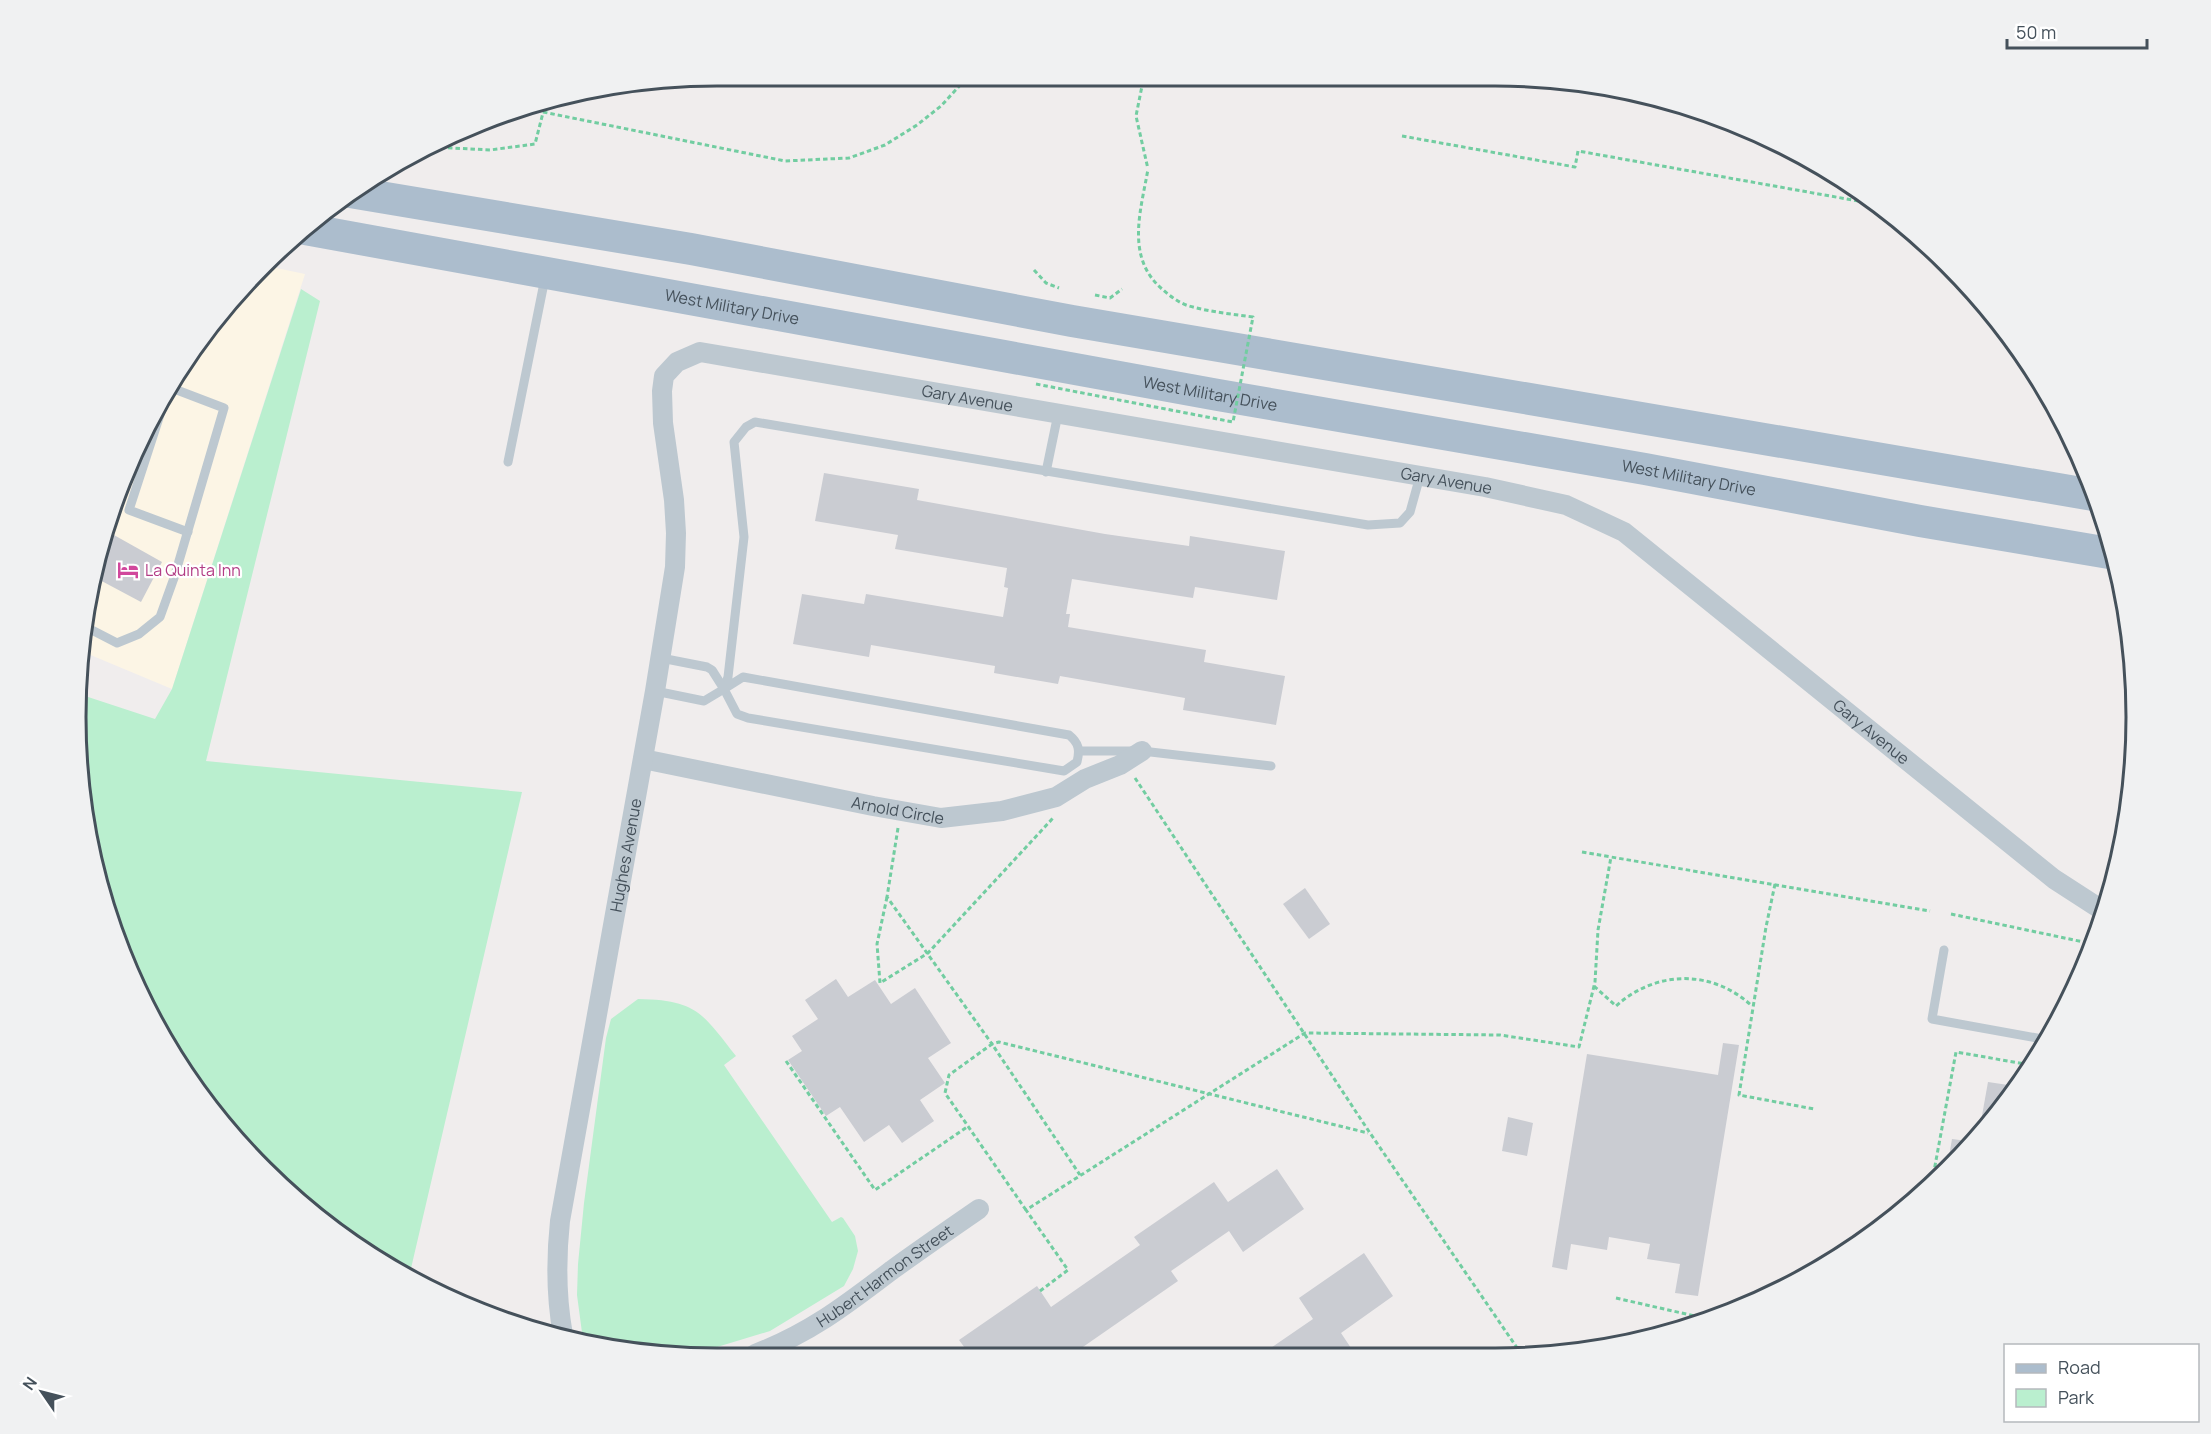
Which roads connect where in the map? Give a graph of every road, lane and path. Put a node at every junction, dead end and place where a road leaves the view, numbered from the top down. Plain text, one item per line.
1 (959, 86) edge
2 (1142, 86) edge
3 (543, 112) joint
4 (1402, 136) dead end
5 (445, 148) edge
6 (363, 194) edge
7 (1857, 201) edge
8 (315, 231) edge
9 (1034, 270) dead end
10 (546, 273) junction
11 (1059, 288) dead end
12 (1122, 289) dead end
13 (1095, 295) dead end
14 (664, 376) joint
15 (1036, 384) dead end
16 (178, 389) edge
17 (1058, 414) junction
18 (154, 433) edge
19 (508, 462) dead end
20 (1046, 472) junction
21 (1420, 476) junction
22 (2084, 493) edge
23 (188, 532) junction
24 (2104, 553) edge
25 (92, 630) edge
26 (661, 658) junction
27 (724, 689) junction
28 (655, 691) junction
29 (1080, 751) junction
30 (1142, 752) junction
31 (643, 759) junction
32 (1271, 766) dead end
33 (1054, 769) junction
34 (1133, 774) dead end
35 (1068, 789) junction
36 (901, 812) junction
37 (1582, 852) dead end
38 (1611, 857) junction
39 (1775, 884) junction
40 (887, 897) junction
41 (2096, 906) edge
42 (1930, 911) dead end
43 (1951, 914) dead end
44 (2084, 942) edge
45 (1944, 950) dead end
46 (928, 953) junction
47 (1594, 986) junction
48 (1753, 1006) junction
49 (1305, 1033) junction
50 (2038, 1038) edge
51 (992, 1044) junction
52 (786, 1061) dead end
53 (2022, 1063) edge
54 (1209, 1094) junction
55 (1814, 1109) dead end
56 (967, 1127) junction
57 (1370, 1133) junction
58 (1934, 1170) edge
59 (1080, 1175) junction
60 (979, 1209) dead end
61 (1026, 1210) junction
62 (1040, 1291) dead end
63 (1616, 1298) dead end
64 (1694, 1316) edge
65 (562, 1329) edge
66 (1517, 1347) edge
67 (768, 1348) edge

1 - 3 path
2 - 15 path, bridge
3 - 5 path
4 - 7 path
6 - 22 main road
8 - 10 main road, West Military Drive
9 - 11 path
10 - 19 lane
10 - 24 main road, West Military Drive
12 - 13 path
14 - 17 street, Gary Avenue
14 - 26 street, Hughes Avenue
16 - 23 lane
17 - 20 lane
17 - 21 street, Gary Avenue
18 - 23 lane
20 - 21 lane
20 - 27 lane
21 - 41 street, Gary Avenue
23 - 25 lane
26 - 27 lane
26 - 28 street, Hughes Avenue
27 - 28 lane
27 - 29 lane
27 - 33 lane
28 - 31 street, Hughes Avenue
29 - 30 lane
29 - 33 lane
30 - 32 lane
30 - 35 street, Arnold Circle
31 - 36 street, Arnold Circle
31 - 65 street, Hughes Avenue
33 - 35 lane
34 - 49 path
35 - 36 street, Arnold Circle
35 - 46 path
36 - 40 path
37 - 38 path
38 - 39 path
38 - 47 path
39 - 42 path
39 - 48 path
40 - 46 path
40 - 46 path
43 - 44 path
45 - 50 lane
46 - 51 path
47 - 48 path
47 - 49 path
48 - 55 path
49 - 54 path
49 - 57 path
51 - 54 path
51 - 56 path
51 - 59 path
52 - 56 path
53 - 58 path
54 - 57 path
54 - 59 path
56 - 61 path
57 - 66 path
59 - 61 path
60 - 67 street, Hubert Harmon Street
61 - 62 path
63 - 64 path

